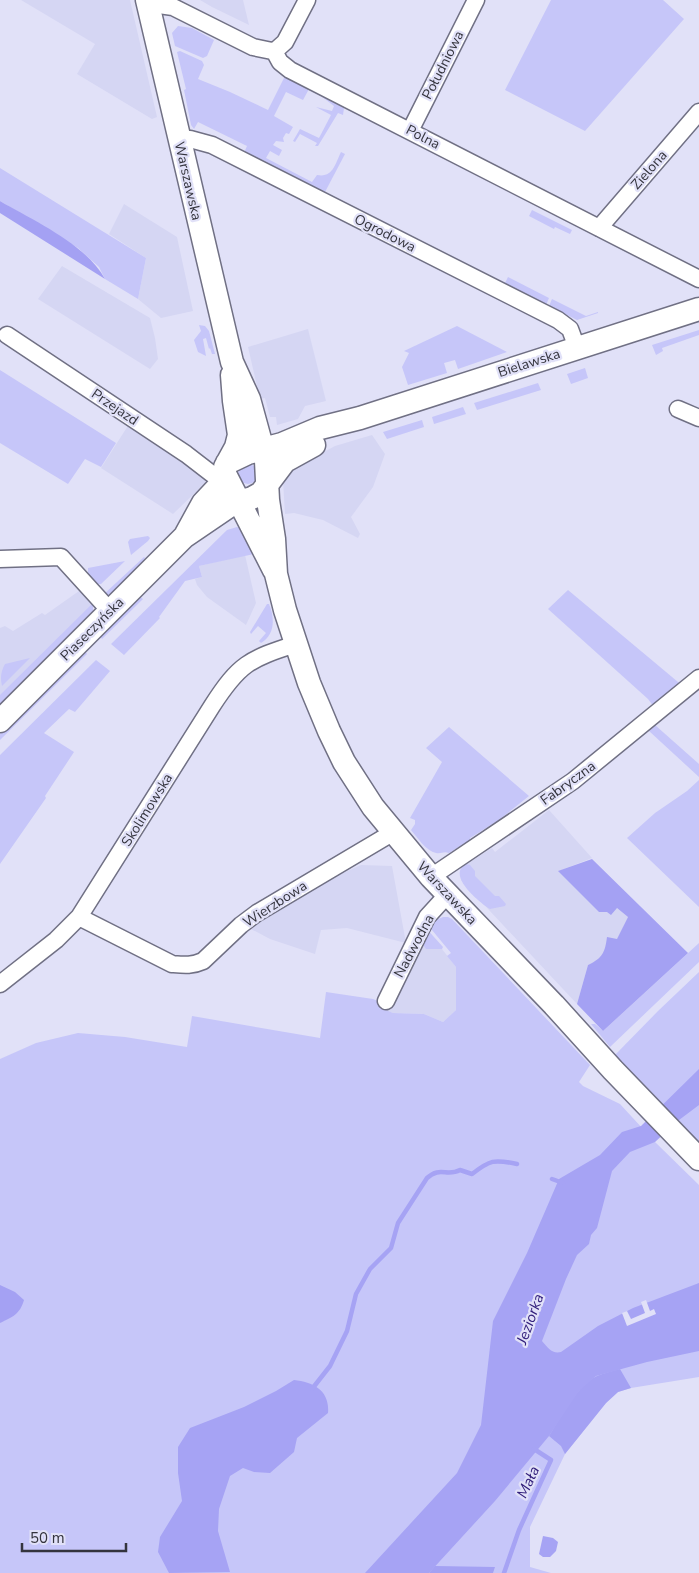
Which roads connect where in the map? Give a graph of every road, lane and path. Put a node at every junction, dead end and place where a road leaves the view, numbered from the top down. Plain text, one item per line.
1 (307, 0) edge
2 (476, 0) edge
3 (147, 3) edge
4 (274, 51) junction
5 (699, 112) edge
6 (410, 131) junction
7 (178, 140) junction
8 (599, 228) junction
9 (699, 279) edge
10 (699, 308) edge
11 (7, 335) dead end
12 (577, 348) junction
13 (232, 362) junction
14 (678, 409) dead end
15 (360, 418) junction
16 (699, 418) edge
17 (262, 450) junction
18 (224, 473) junction
19 (268, 485) junction
20 (239, 500) junction
21 (184, 537) junction
22 (0, 559) edge
23 (276, 574) junction
24 (111, 612) junction
25 (296, 644) junction
26 (699, 678) edge
27 (0, 722) edge
28 (392, 833) junction
29 (431, 877) junction
30 (448, 894) junction
31 (79, 918) junction
32 (0, 984) edge
33 (386, 1001) dead end
34 (699, 1159) edge

1 - 4 street
2 - 6 street, Południowa
3 - 4 street
3 - 7 main road, Warszawska
4 - 6 street, Polna
5 - 8 street, Zielona
6 - 8 street, Polna
7 - 12 street, Ogrodowa
7 - 13 main road, Warszawska
8 - 9 street, Polna
10 - 12 main road, Bielawska
11 - 18 street, Przejazd
12 - 15 main road, Bielawska
13 - 17 main road, Warszawska
13 - 18 main road, Warszawska
14 - 16 street
15 - 17 main road, Bielawska
15 - 19 main road, Bielawska
17 - 18 main road, Bielawska
17 - 19 main road, Warszawska
18 - 20 main road, Warszawska
18 - 21 main road, Piaseczyńska
19 - 20 main road, Piaseczyńska
19 - 23 main road, Warszawska
20 - 21 main road, Piaseczyńska
20 - 23 main road, Warszawska
21 - 24 main road, Piaseczyńska
22 - 24 street
23 - 25 main road, Warszawska
24 - 27 main road, Piaseczyńska
25 - 28 main road, Warszawska
25 - 31 street, Skolimowska
26 - 29 street, Fabryczna
28 - 29 main road, Warszawska
28 - 31 street, Wierzbowa
29 - 30 main road, Warszawska
30 - 33 street, Nadwodna
30 - 34 main road, Warszawska
31 - 32 street, Skolimowska

